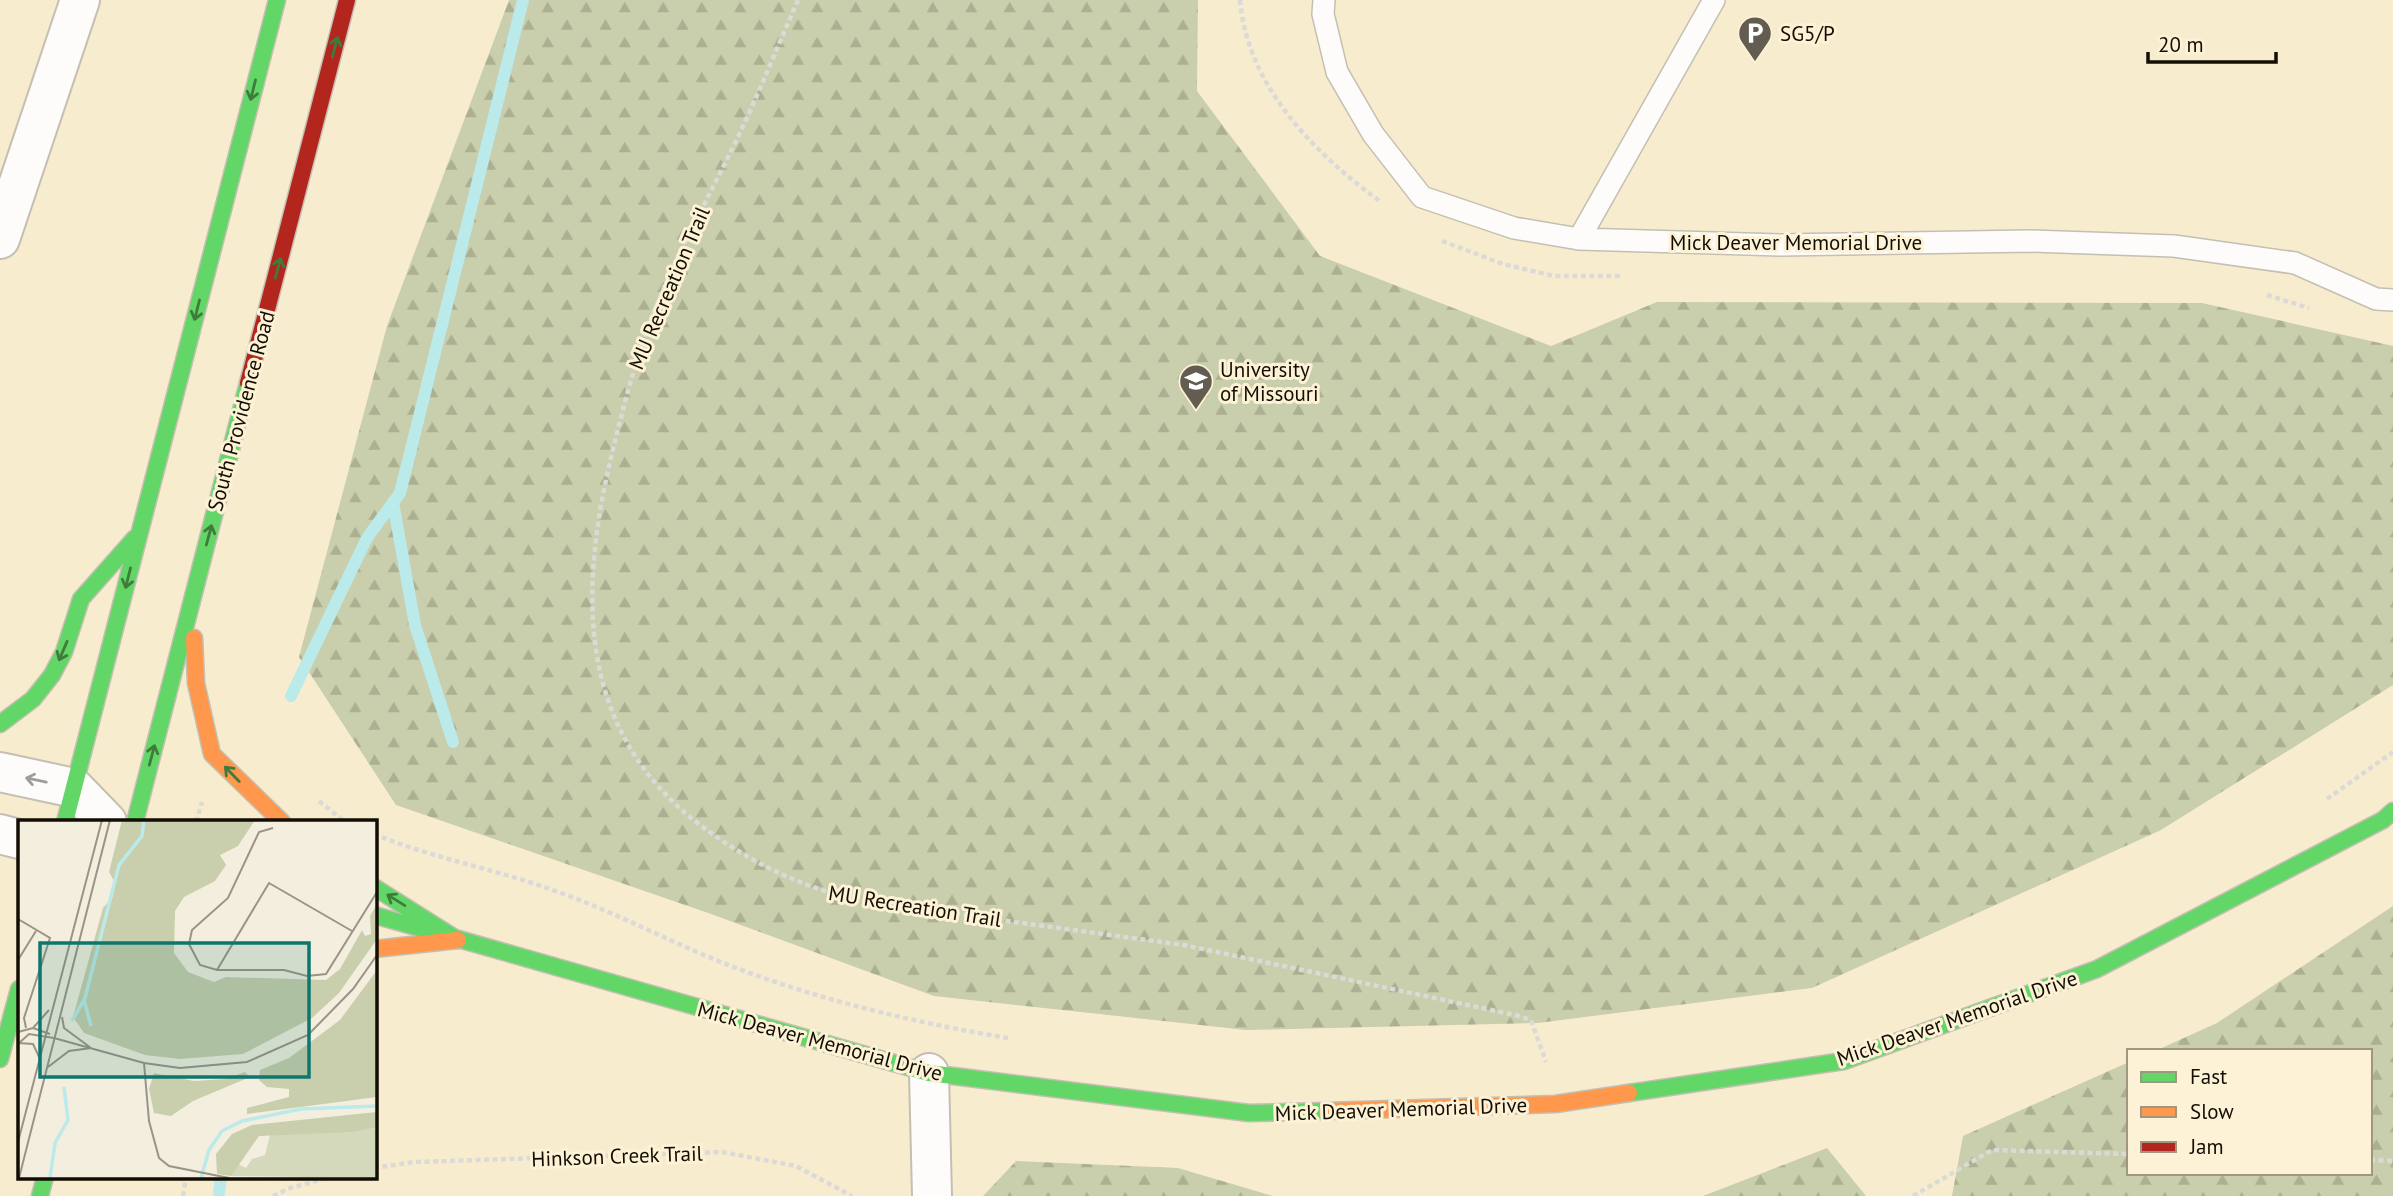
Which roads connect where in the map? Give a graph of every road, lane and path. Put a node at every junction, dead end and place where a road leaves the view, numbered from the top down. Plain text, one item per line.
1 (80, 0) edge
2 (276, 0) edge
3 (347, 0) edge
4 (798, 0) edge
5 (1324, 0) edge
6 (1714, 0) edge
7 (0, 239) edge
8 (1579, 239) junction
9 (2393, 300) edge
10 (139, 534) junction
11 (192, 600) junction
12 (0, 724) edge
13 (2393, 752) edge
14 (0, 772) edge
15 (69, 805) edge
16 (2319, 805) dead end
17 (2393, 811) edge
18 (105, 820) edge
19 (135, 820) edge
20 (281, 820) edge
21 (0, 834) edge
22 (376, 835) edge
23 (18, 839) edge
24 (376, 888) edge
25 (376, 916) edge
26 (458, 940) junction
27 (376, 949) edge
28 (18, 993) edge
29 (0, 1012) edge
30 (6, 1035) junction
31 (1013, 1039) dead end
32 (0, 1059) edge
33 (929, 1073) junction
34 (1555, 1104) junction
35 (2127, 1154) edge
36 (2372, 1160) edge
37 (2393, 1161) edge
38 (376, 1168) edge
39 (45, 1178) edge
40 (186, 1178) edge
41 (327, 1178) edge
42 (40, 1196) edge
43 (183, 1196) edge
44 (273, 1196) edge
45 (852, 1196) edge
46 (932, 1196) edge
47 (1913, 1196) edge

1 - 7 street
2 -> 10 main road
11 -> 3 main road, South Providence Road
4 - 34 path, MU Recreation Trail
5 - 8 lane, Mick Deaver Memorial Drive
6 - 8 lane
8 - 9 lane, Mick Deaver Memorial Drive
10 -> 12 main road
10 -> 15 main road
19 -> 11 main road, South Providence Road
20 -> 11 main road
13 - 16 path
15 -> 14 street
15 - 18 street
17 - 34 main road, Mick Deaver Memorial Drive
21 - 23 street
22 - 31 path
26 -> 24 main road
25 - 26 main road, Mick Deaver Memorial Drive
26 - 27 main road
26 - 33 main road, Mick Deaver Memorial Drive
28 - 30 main road
29 - 30 main road
30 - 32 main road
33 - 34 main road, Mick Deaver Memorial Drive
33 - 46 street
35 - 47 path
36 - 37 path
38 - 45 path, Hinkson Creek Trail
39 - 42 main road
40 - 43 path
41 - 44 path

